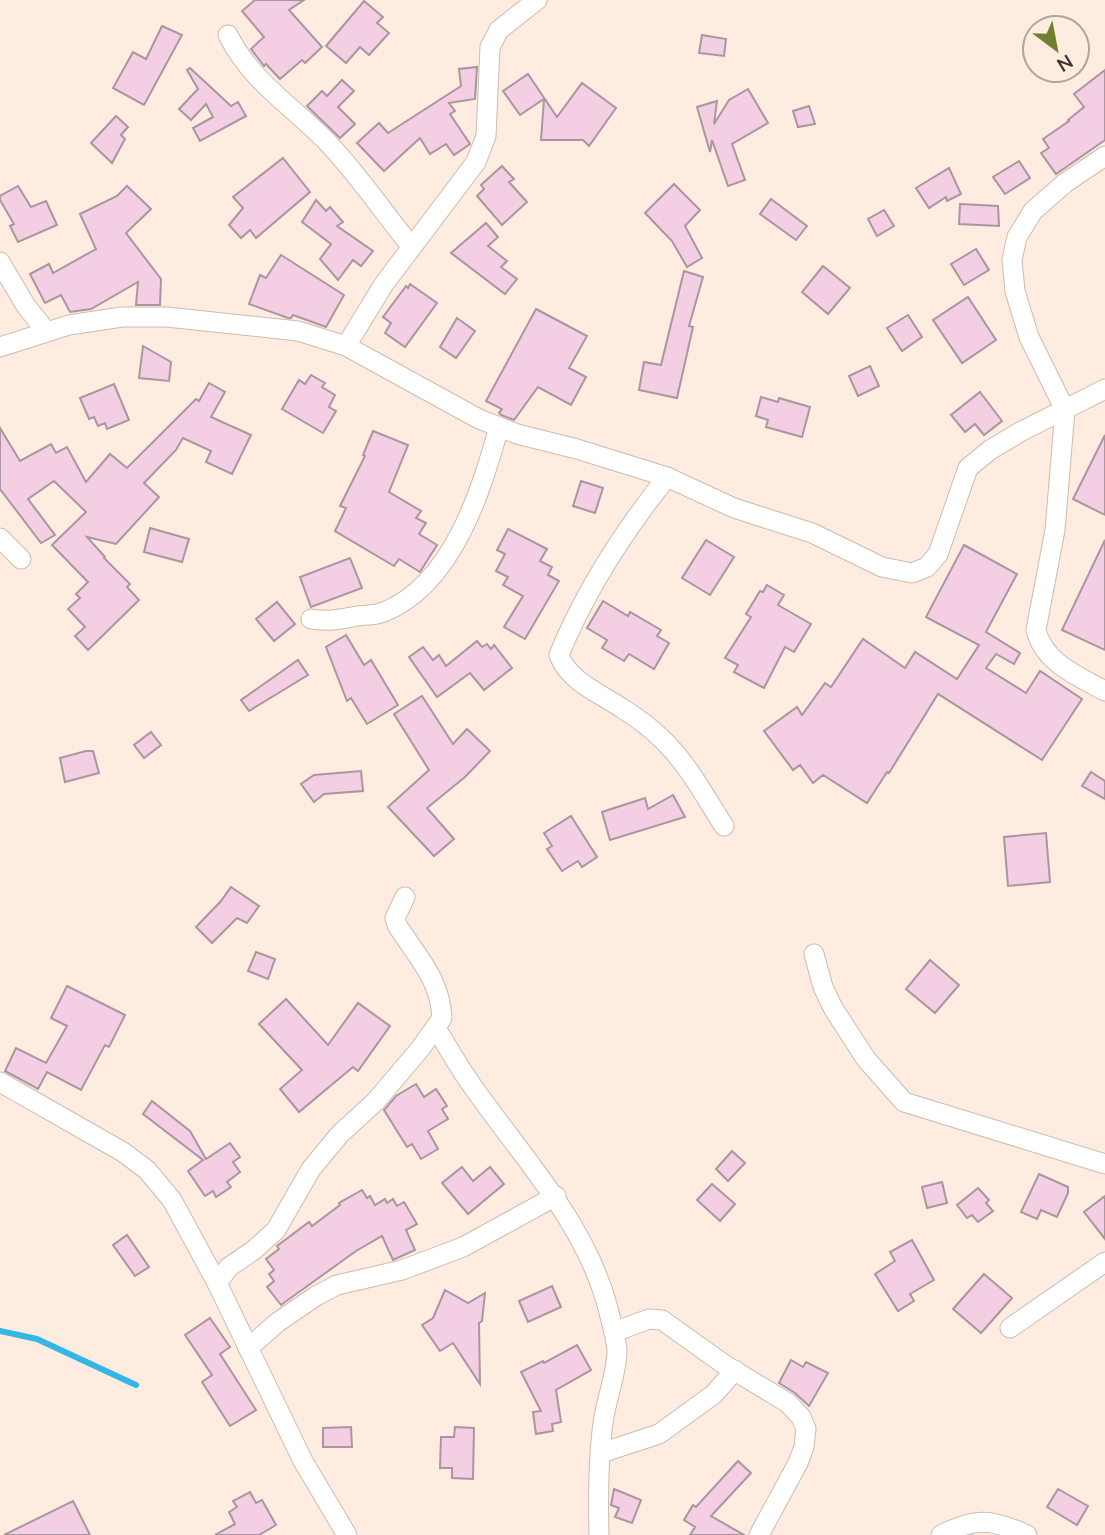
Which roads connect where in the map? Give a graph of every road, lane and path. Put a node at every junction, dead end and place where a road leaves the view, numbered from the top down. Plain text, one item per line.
1 (537, 0) edge
2 (228, 35) dead end
3 (1105, 156) edge
4 (411, 246) junction
5 (0, 262) edge
6 (46, 331) junction
7 (346, 346) junction
8 (0, 347) edge
9 (1105, 389) edge
10 (1065, 410) junction
11 (499, 427) junction
12 (667, 477) junction
13 (0, 538) edge
14 (21, 559) dead end
15 (311, 619) dead end
16 (1105, 691) edge
17 (724, 826) dead end
18 (405, 897) dead end
19 (814, 954) dead end
20 (436, 1028) junction
21 (0, 1082) edge
22 (1105, 1164) edge
23 (556, 1196) junction
24 (1105, 1262) edge
25 (218, 1283) junction
26 (1010, 1328) dead end
27 (614, 1332) junction
28 (248, 1348) junction
29 (735, 1370) junction
30 (601, 1453) junction
31 (347, 1535) edge
32 (599, 1535) edge
33 (759, 1535) edge
34 (941, 1535) edge
35 (1027, 1535) edge

1 - 4 street
2 - 4 street
3 - 10 street
4 - 7 street
5 - 6 street
6 - 7 street
6 - 8 street
7 - 11 street
9 - 10 street
10 - 12 street
10 - 16 street
11 - 12 street
11 - 15 street
12 - 17 street
13 - 14 street
18 - 20 street
19 - 22 street
20 - 23 street
20 - 25 street
21 - 25 street
23 - 27 street
23 - 28 street
24 - 26 street
25 - 28 street
27 - 29 street
27 - 30 street
28 - 31 street
29 - 30 street
29 - 33 street
30 - 32 street
34 - 35 street

